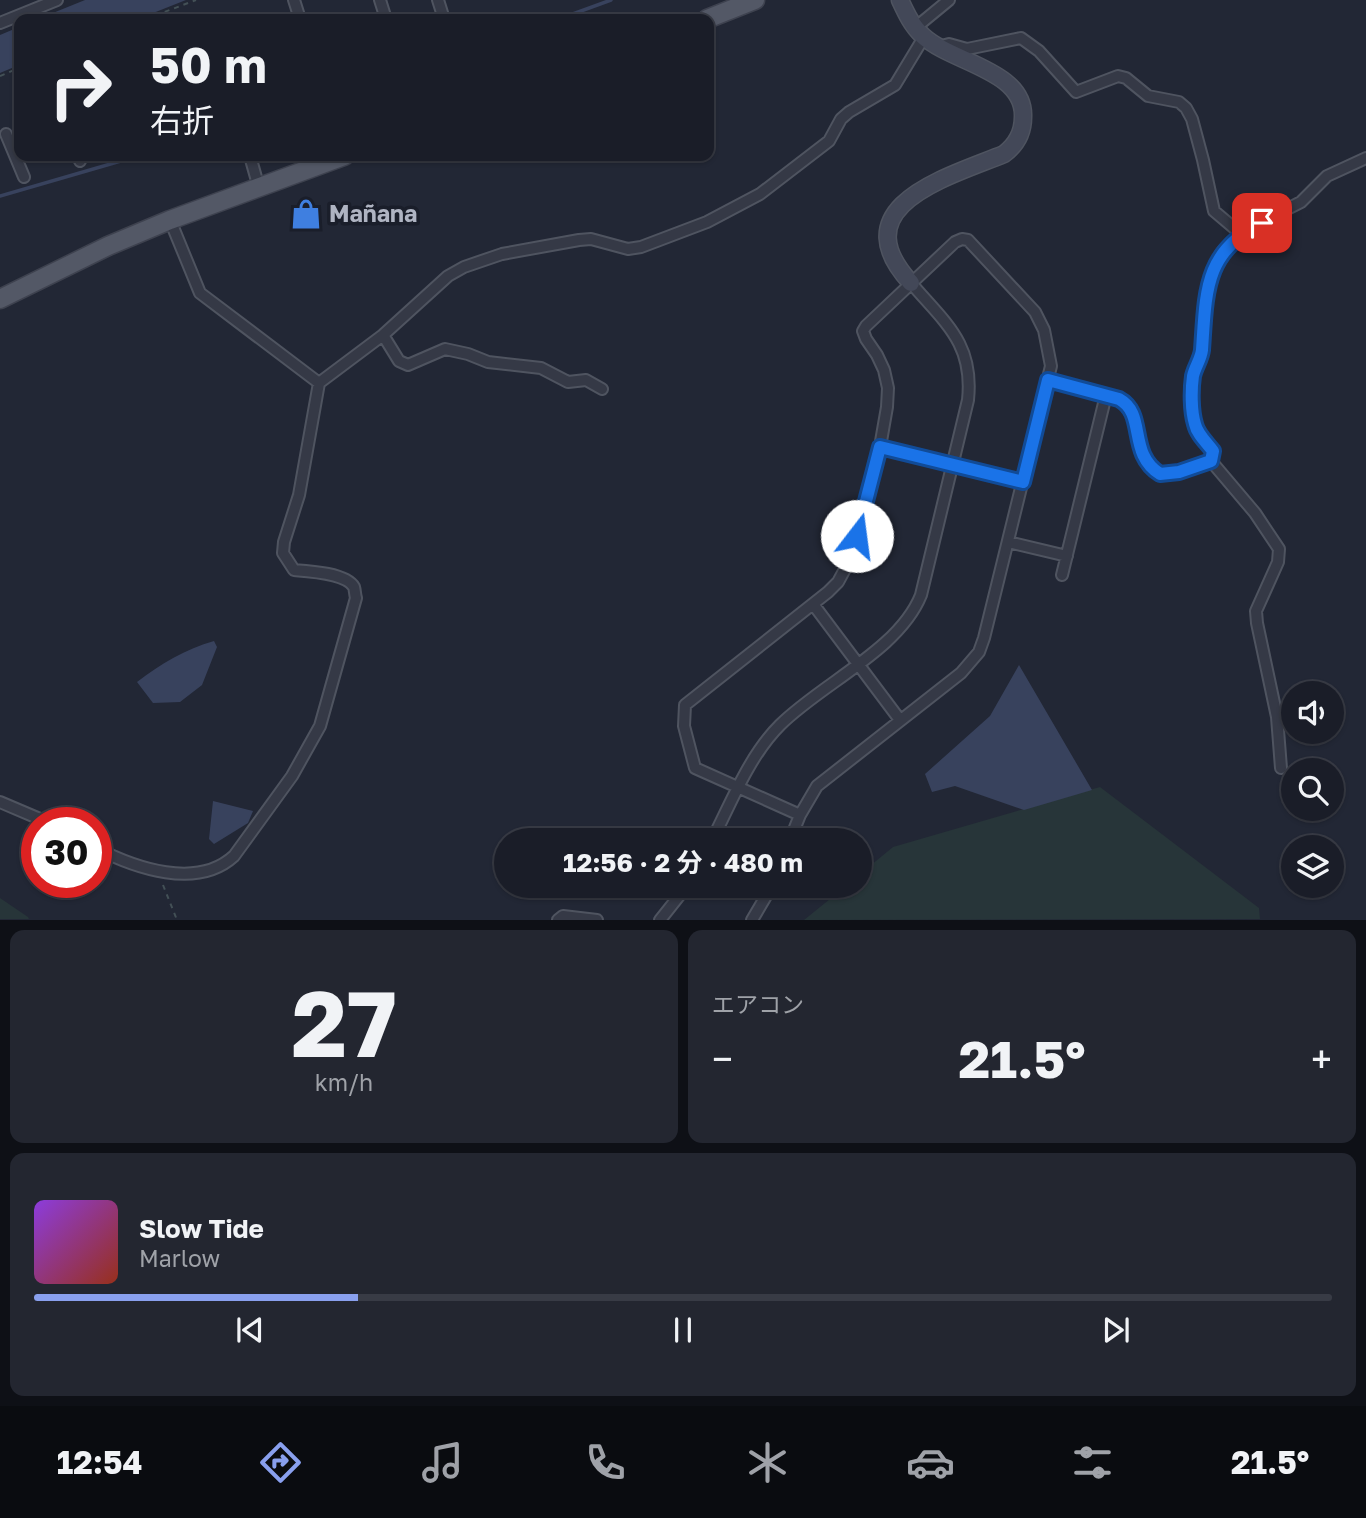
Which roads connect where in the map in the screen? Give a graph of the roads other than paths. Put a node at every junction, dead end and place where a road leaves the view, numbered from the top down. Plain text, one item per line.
1 (57, 0) edge
2 (755, 0) edge
3 (900, 0) edge
4 (949, 0) edge
5 (22, 14) edge
6 (714, 16) edge
7 (920, 32) junction
8 (938, 47) junction
9 (3, 135) edge
10 (14, 157) edge
11 (1366, 158) edge
12 (16, 161) edge
13 (251, 161) edge
14 (331, 161) edge
15 (24, 177) dead end
16 (259, 188) junction
17 (170, 220) junction
18 (1240, 233) junction
19 (911, 283) junction
20 (0, 299) edge
21 (383, 335) junction
22 (1048, 380) junction
23 (319, 383) junction
24 (602, 389) dead end
25 (1106, 395) junction
26 (880, 447) junction
27 (1211, 461) junction
28 (953, 465) junction
29 (1023, 482) junction
30 (1009, 542) junction
31 (1067, 556) junction
32 (1062, 575) dead end
33 (813, 604) junction
34 (857, 663) junction
35 (900, 720) junction
36 (1281, 768) dead end
37 (739, 787) junction
38 (0, 802) edge
39 (21, 811) edge
40 (800, 815) junction
41 (718, 828) edge
42 (795, 828) edge
43 (112, 856) edge
44 (677, 898) edge
45 (765, 898) edge
46 (558, 919) edge
47 (597, 919) edge
48 (660, 919) edge
49 (752, 919) edge

1 - 5 street
2 - 6 main road
3 - 7 street
4 - 7 street
7 - 8 street
7 - 21 street
8 - 18 street
8 - 19 street
9 - 10 street
11 - 18 street
12 - 15 street
13 - 16 street
14 - 16 main road
16 - 17 main road
17 - 20 main road
17 - 23 street
18 - 27 street
19 - 22 street
19 - 26 street
19 - 28 street
21 - 23 street
21 - 24 street
22 - 25 street
22 - 29 street
23 - 43 street
25 - 27 street
25 - 31 street
26 - 28 street
26 - 33 street
27 - 36 street
28 - 29 street
28 - 34 street
29 - 30 street
30 - 31 street
30 - 35 street
31 - 32 street
33 - 34 street
33 - 37 street
34 - 35 street
34 - 37 street
35 - 40 street
37 - 40 street
37 - 41 street
38 - 39 street
40 - 42 street
44 - 48 street
45 - 49 street
46 - 47 street

